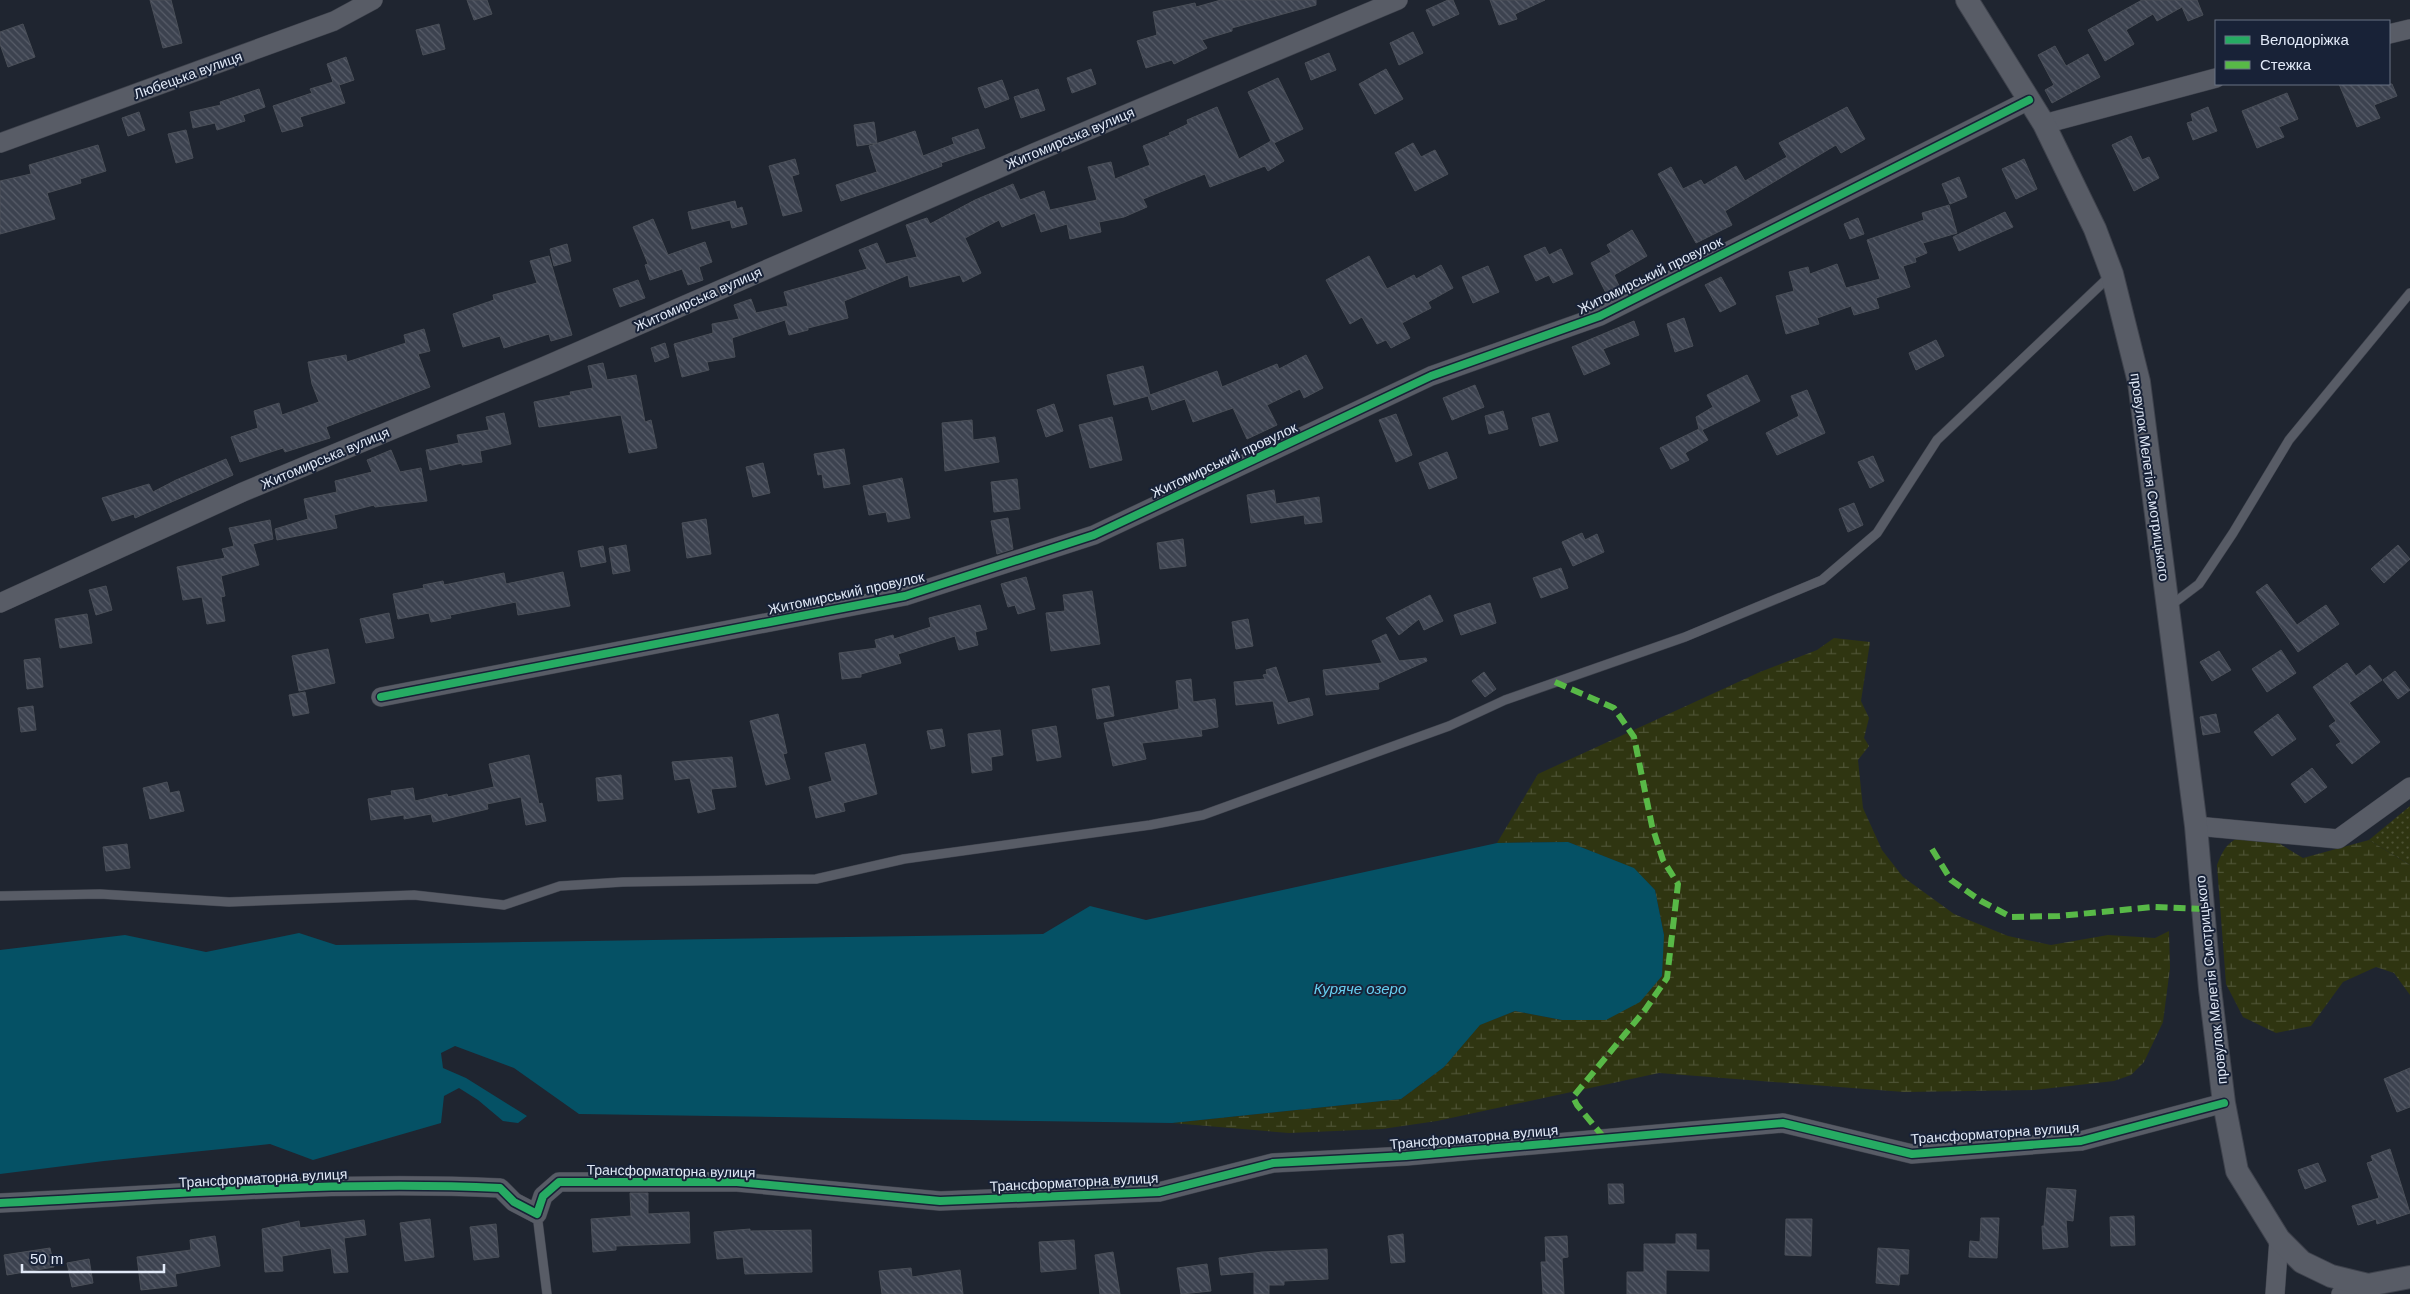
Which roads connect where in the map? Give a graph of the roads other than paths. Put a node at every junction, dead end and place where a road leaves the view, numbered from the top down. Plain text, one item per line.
1 (373, 0) edge
2 (1398, 0) edge
3 (1966, 0) edge
4 (2410, 29) edge
5 (2390, 34) edge
6 (2215, 78) edge
7 (2029, 100) junction
8 (2044, 124) junction
9 (0, 143) edge
10 (2112, 274) junction
11 (2410, 293) edge
12 (0, 603) edge
13 (2168, 608) junction
14 (381, 698) dead end
15 (2410, 787) edge
16 (2196, 826) junction
17 (0, 896) edge
18 (2224, 1103) junction
19 (0, 1203) edge
20 (537, 1214) junction
21 (2279, 1239) junction
22 (2410, 1277) edge
23 (2368, 1285) junction
24 (547, 1294) edge
25 (2275, 1294) edge
26 (2341, 1294) edge

1 - 9 street, Любецька вулиця
2 - 12 street, Житомирська вулиця
3 - 7 street, провулок Мелетія Смотрицького
4 - 5 street
6 - 8 street
7 - 8 street, провулок Мелетія Смотрицького
7 - 14 street, Житомирський провулок
8 - 10 street, провулок Мелетія Смотрицького
10 - 13 street, провулок Мелетія Смотрицького
10 - 17 lane
11 - 13 lane, провулок Мелетія Смотрицького
13 - 16 street, провулок Мелетія Смотрицького
15 - 16 street
16 - 18 street, провулок Мелетія Смотрицького
18 - 20 street, Трансформаторна вулиця
18 - 21 street, провулок Мелетія Смотрицького
19 - 20 street, Трансформаторна вулиця
20 - 24 lane
21 - 23 street, провулок Мелетія Смотрицького
21 - 25 street
22 - 23 street
23 - 26 street

